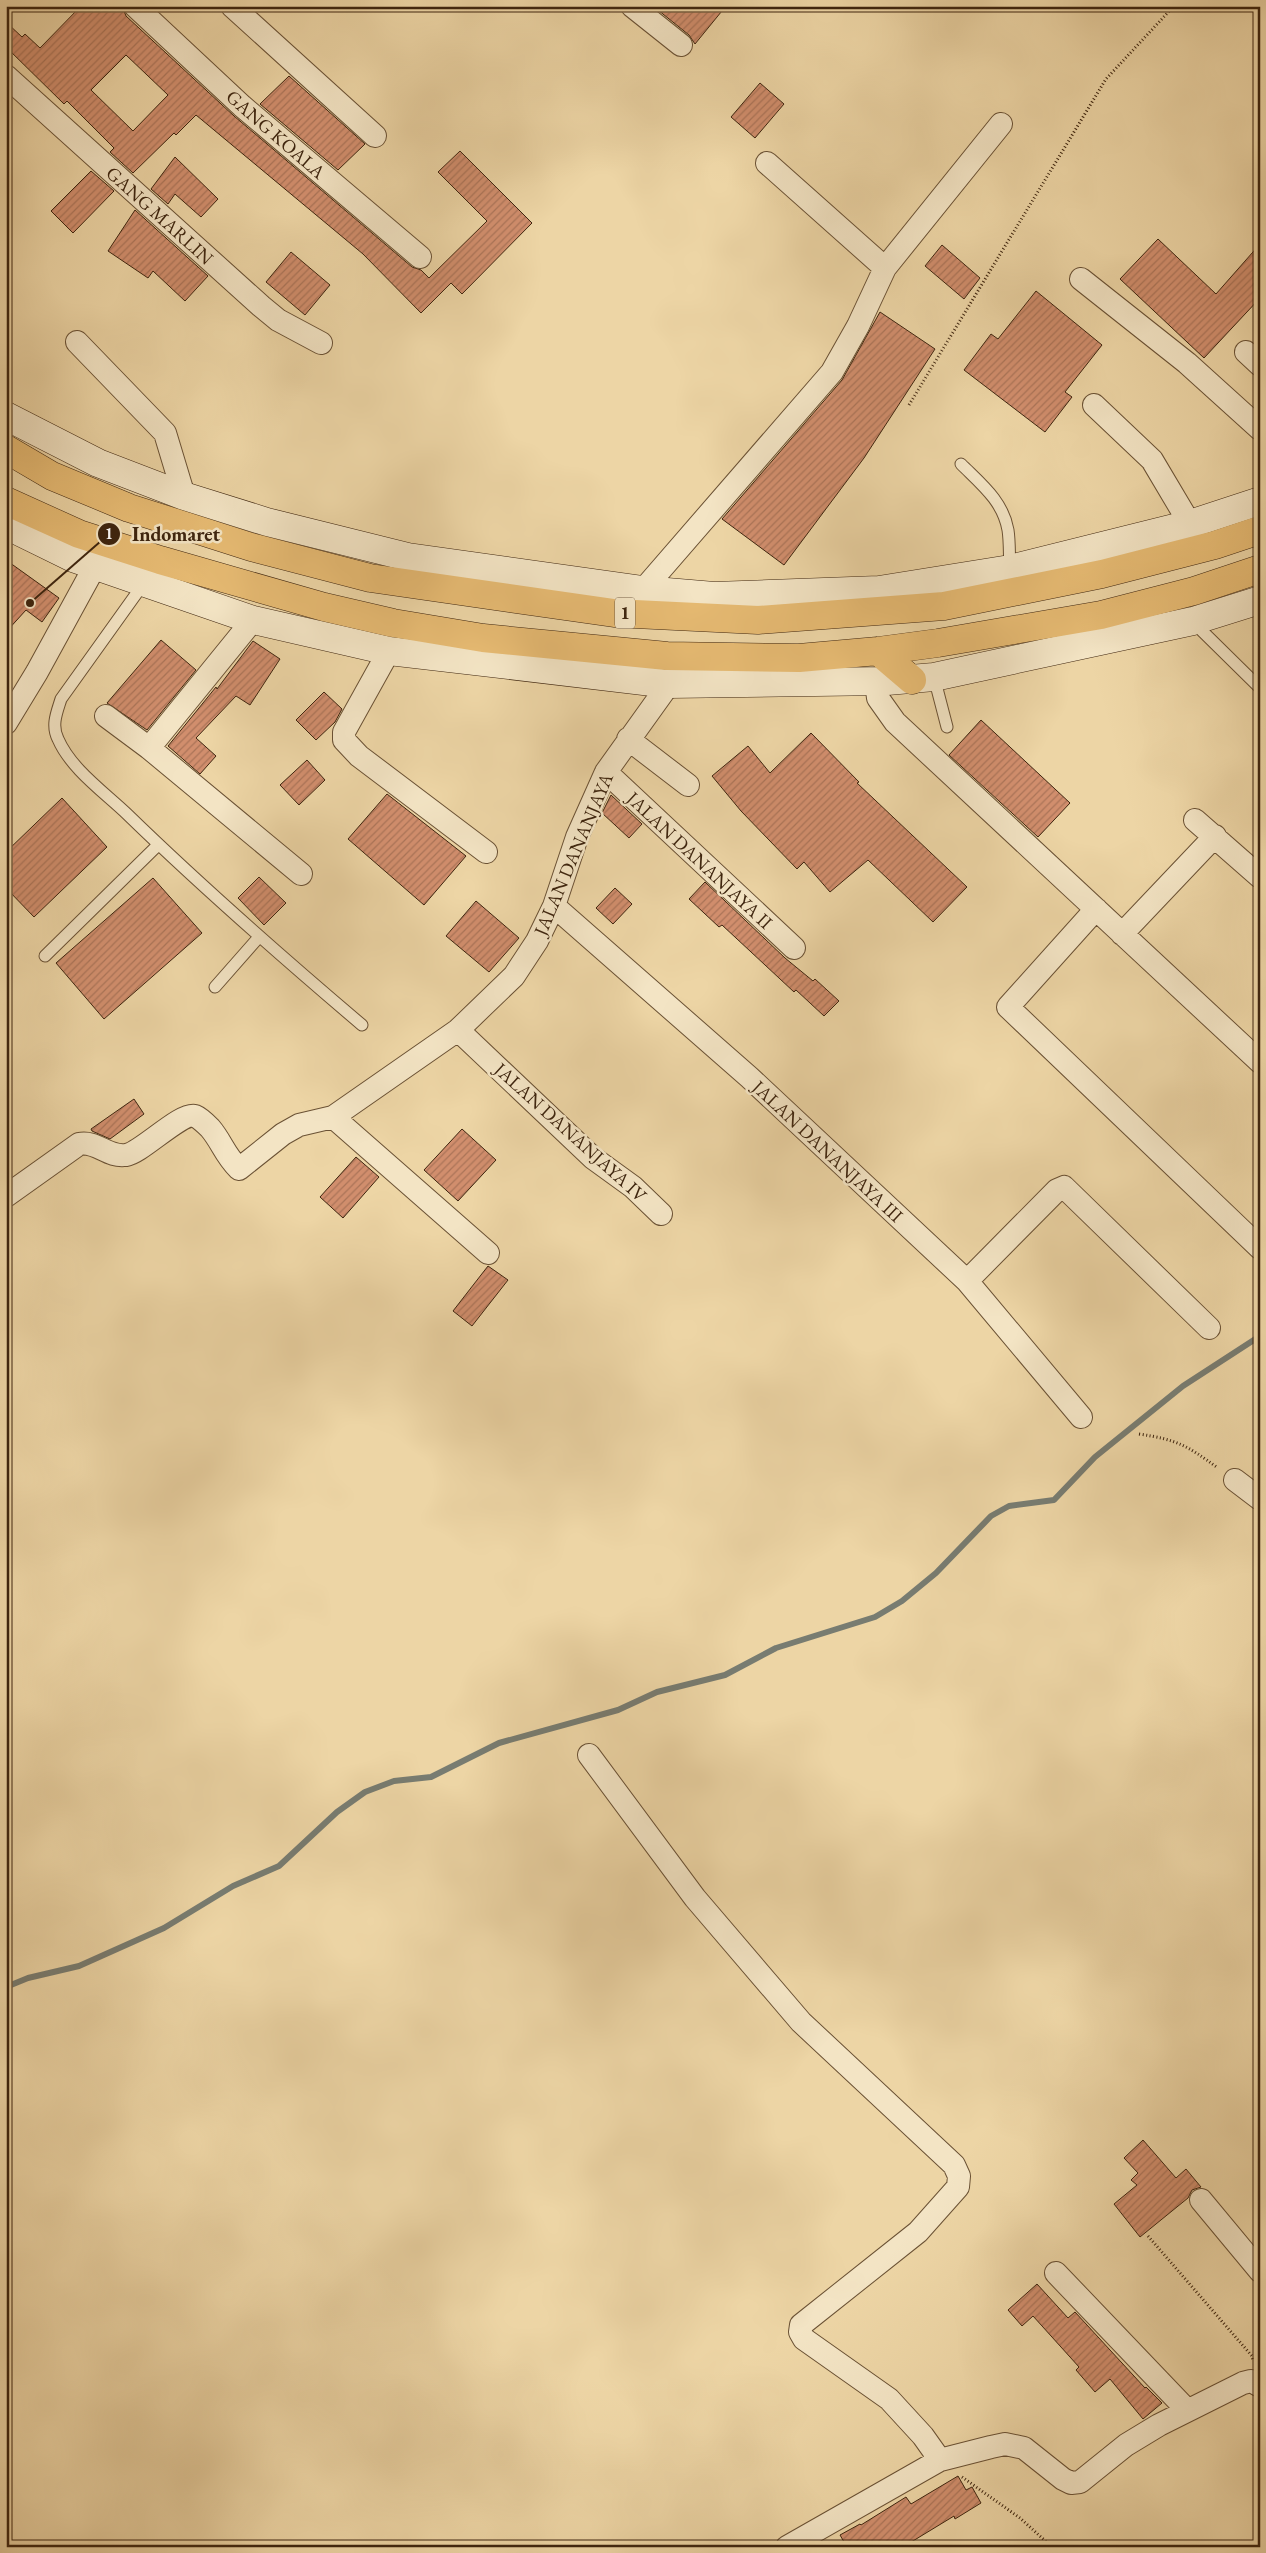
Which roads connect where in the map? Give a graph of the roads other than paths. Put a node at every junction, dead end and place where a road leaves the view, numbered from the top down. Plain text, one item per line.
1 (135, 6) edge
2 (232, 6) edge
3 (632, 6) edge
4 (682, 45) dead end
5 (6, 76) edge
6 (1001, 124) dead end
7 (375, 136) dead end
8 (767, 163) dead end
9 (420, 257) dead end
10 (886, 268) junction
11 (1081, 279) dead end
12 (77, 342) dead end
13 (321, 343) dead end
14 (1094, 405) dead end
15 (6, 416) edge
16 (1260, 428) edge
17 (6, 449) edge
18 (961, 464) dead end
19 (184, 496) junction
20 (6, 500) edge
21 (1260, 501) edge
22 (1190, 524) junction
23 (6, 525) edge
24 (1260, 530) edge
25 (305, 531) junction
26 (298, 559) junction
27 (96, 566) junction
28 (1010, 570) junction
29 (1260, 570) edge
30 (152, 572) junction
31 (643, 590) junction
32 (1260, 600) edge
33 (880, 601) junction
34 (253, 620) junction
35 (1193, 621) junction
36 (389, 651) junction
37 (878, 652) junction
38 (923, 678) junction
39 (876, 682) junction
40 (669, 684) junction
41 (1260, 688) edge
42 (106, 716) dead end
43 (6, 723) edge
44 (947, 727) dead end
45 (628, 739) junction
46 (149, 748) junction
47 (606, 772) junction
48 (688, 785) dead end
49 (1195, 820) dead end
50 (1214, 836) junction
51 (158, 845) junction
52 (486, 852) dead end
53 (301, 874) dead end
54 (1260, 877) edge
55 (554, 906) junction
56 (1096, 910) junction
57 (1122, 934) junction
58 (259, 937) junction
59 (794, 948) dead end
60 (45, 956) dead end
61 (215, 987) dead end
62 (362, 1025) dead end
63 (458, 1030) junction
64 (1260, 1062) edge
65 (333, 1117) junction
66 (6, 1196) edge
67 (661, 1214) dead end
68 (1260, 1248) edge
69 (488, 1253) dead end
70 (967, 1281) junction
71 (1210, 1328) dead end
72 (1081, 1417) dead end
73 (1235, 1480) road end
74 (1260, 1499) edge
75 (589, 1755) dead end
76 (1202, 2200) dead end
77 (1260, 2271) edge
78 (1056, 2273) dead end
79 (1255, 2384) edge
80 (1187, 2410) junction
81 (940, 2460) junction
82 (787, 2547) edge

1 - 9 street, GANG KOALA
2 - 7 street
3 - 4 street
5 - 13 street, GANG MARLIN
6 - 10 street
8 - 10 street
10 - 31 street
11 - 16 street
12 - 19 street
14 - 22 street
15 - 19 street
17 - 26 highway, 1
18 - 28 lane
19 - 25 street
20 - 30 highway, 1
21 - 22 street
22 - 28 street
23 - 27 street
24 - 33 highway, 1
25 - 26 street
25 - 31 street
26 - 33 highway, 1
27 - 30 street
27 - 43 street
28 - 33 street
29 - 37 highway, 1
30 - 34 street
30 - 37 highway, 1
30 - 51 lane
31 - 33 street
32 - 35 street
34 - 36 street
34 - 46 street
35 - 38 street
35 - 41 lane
36 - 40 street
36 - 52 street
37 - 38 highway
38 - 39 street
38 - 44 lane
39 - 40 street
39 - 56 street
40 - 45 street, JALAN DANANJAYA
42 - 46 street
45 - 47 street, JALAN DANANJAYA
45 - 48 street
46 - 53 street
47 - 55 street, JALAN DANANJAYA
47 - 59 street, JALAN DANANJAYA II
49 - 50 street
50 - 54 street
50 - 57 street
51 - 58 lane
51 - 60 lane
55 - 63 street, JALAN DANANJAYA
55 - 70 street, JALAN DANANJAYA III
56 - 57 street
56 - 68 street
57 - 64 street
58 - 61 lane
58 - 62 lane
63 - 65 street, JALAN DANANJAYA
63 - 67 street, JALAN DANANJAYA IV
65 - 66 street, JALAN DANANJAYA
65 - 69 street
70 - 71 street
70 - 72 street, JALAN DANANJAYA III
73 - 74 street
75 - 81 street
76 - 77 street
78 - 80 street
79 - 80 street
80 - 81 street
81 - 82 street

